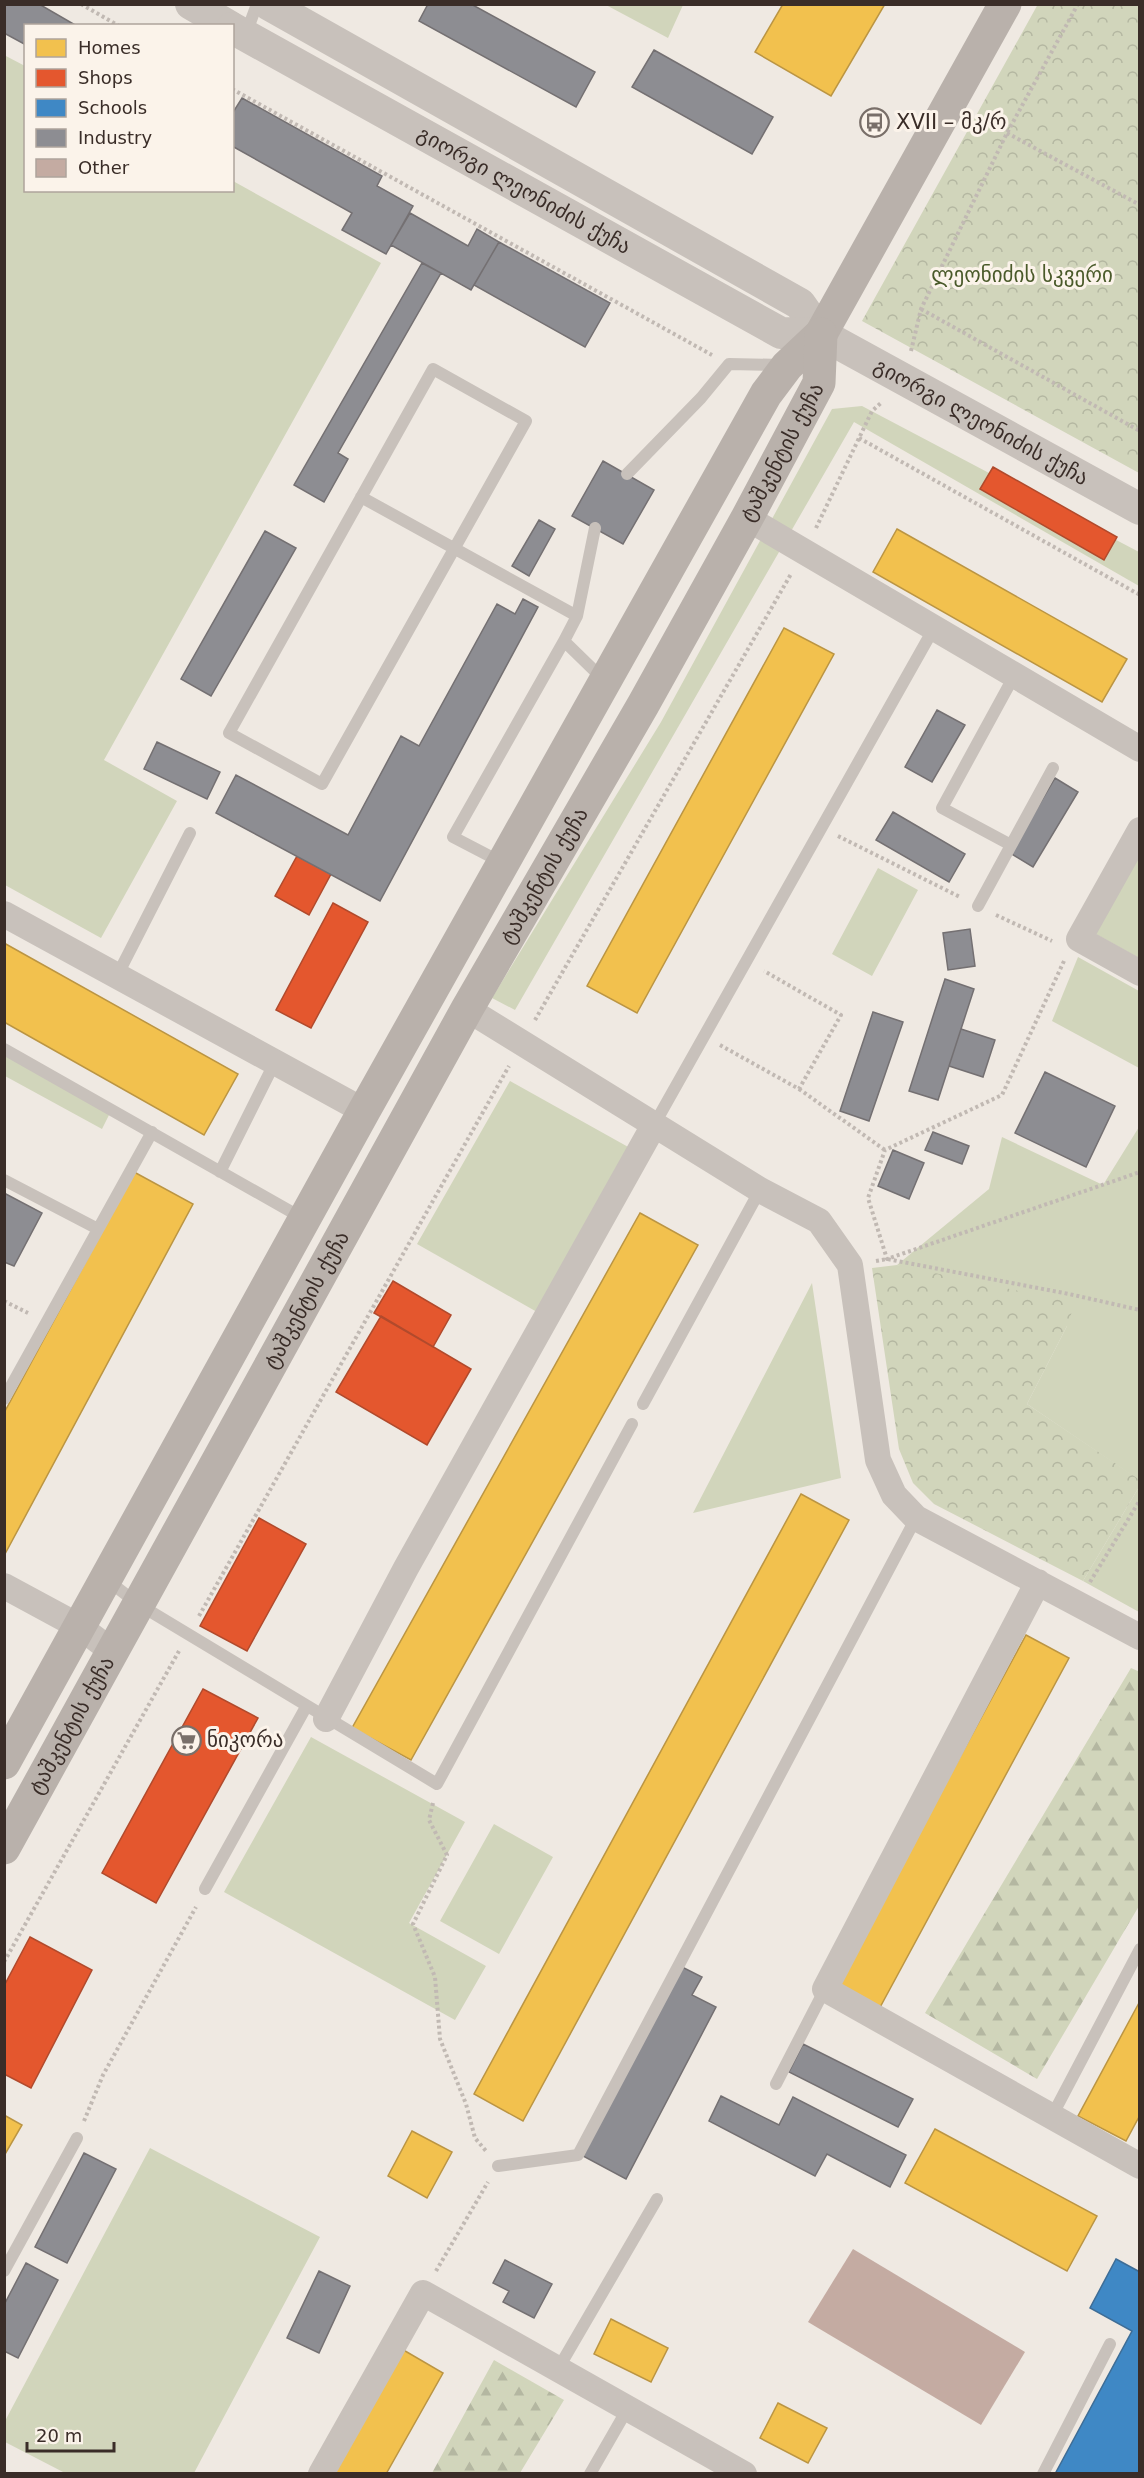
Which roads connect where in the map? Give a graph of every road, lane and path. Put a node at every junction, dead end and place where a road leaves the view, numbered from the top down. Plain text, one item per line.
1 (81, 4) edge
2 (191, 4) edge
3 (257, 4) edge
4 (268, 4) edge
5 (1005, 4) edge
6 (1078, 4) edge
7 (116, 24) edge
8 (227, 24) edge
9 (236, 29) edge
10 (234, 90) edge
11 (1007, 133) junction
12 (1140, 205) edge
13 (921, 309) junction
14 (821, 334) junction
15 (729, 364) junction
16 (787, 366) junction
17 (905, 380) junction
18 (1140, 431) edge
19 (859, 438) junction
20 (627, 474) dead end
21 (361, 496) junction
22 (1140, 509) edge
23 (747, 518) junction
24 (595, 528) dead end
25 (455, 547) junction
26 (804, 552) junction
27 (1140, 595) edge
28 (577, 616) junction
29 (934, 628) junction
30 (564, 641) junction
31 (1014, 676) junction
32 (606, 681) junction
33 (1140, 749) edge
34 (1053, 768) dead end
35 (821, 828) junction
36 (1140, 830) edge
37 (190, 833) dead end
38 (1011, 845) junction
39 (503, 863) junction
40 (978, 906) junction
41 (4, 914) edge
42 (1074, 944) junction
43 (746, 961) junction
44 (1140, 973) edge
45 (117, 976) junction
46 (467, 1009) junction
47 (704, 1036) junction
48 (522, 1043) junction
49 (4, 1049) edge
50 (275, 1062) junction
51 (799, 1089) junction
52 (364, 1111) junction
53 (654, 1125) junction
54 (152, 1132) junction
55 (885, 1150) junction
56 (220, 1172) junction
57 (1140, 1172) edge
58 (4, 1180) edge
59 (760, 1190) junction
60 (304, 1219) junction
61 (98, 1229) junction
62 (887, 1259) junction
63 (850, 1264) junction
64 (1140, 1310) edge
65 (4, 1399) edge
66 (643, 1404) dead end
67 (632, 1424) dead end
68 (1140, 1500) edge
69 (916, 1518) junction
70 (106, 1579) junction
71 (1038, 1582) junction
72 (4, 1586) edge
73 (1077, 1603) junction
74 (138, 1604) junction
75 (80, 1627) junction
76 (189, 1634) junction
77 (1140, 1637) edge
78 (114, 1652) junction
79 (316, 1713) junction
80 (4, 1763) edge
81 (437, 1784) junction
82 (4, 1848) edge
83 (205, 1889) joint
84 (1140, 1949) edge
85 (4, 1962) edge
86 (825, 1989) junction
87 (776, 2084) dead end
88 (1052, 2116) junction
89 (77, 2138) joint
90 (498, 2166) junction
91 (1140, 2166) edge
92 (657, 2199) dead end
93 (4, 2271) edge
94 (423, 2293) junction
95 (1110, 2344) dead end
96 (558, 2369) junction
97 (628, 2409) junction
98 (321, 2474) edge
99 (590, 2474) edge
100 (744, 2474) edge
101 (1043, 2474) edge

1 - 7 path
2 - 8 street, გიორგი ლეონიძის ქუჩა
3 - 9 lane
4 - 14 street, გიორგი ლეონიძის ქუჩა
5 - 14 main road
6 - 11 path
9 - 14 street, გიორგი ლეონიძის ქუჩა
10 - 15 path
11 - 12 path
11 - 13 path
13 - 17 path
13 - 18 path
14 - 16 main road, ტაშკენტის ქუჩა
14 - 17 street, გიორგი ლეონიძის ქუჩა
14 - 23 main road, ტაშკენტის ქუჩა
15 - 16 lane
15 - 20 lane
16 - 32 main road, ტაშკენტის ქუჩა
17 - 19 path
17 - 22 street, გიორგი ლეონიძის ქუჩა
19 - 26 path
19 - 27 path
21 - 25 lane
21 - 25 lane
21 - 25 lane
23 - 26 street
23 - 46 main road, ტაშკენტის ქუჩა
24 - 28 lane
25 - 28 lane
26 - 29 street
26 - 48 path
28 - 30 lane
29 - 31 street
29 - 35 lane
30 - 32 lane
30 - 39 lane
31 - 33 street
31 - 38 lane
32 - 39 main road, ტაშკენტის ქუჩა
34 - 38 lane
35 - 40 path
35 - 43 lane
36 - 42 street
37 - 45 lane
38 - 40 lane
39 - 52 main road, ტაშკენტის ქუჩა
40 - 42 path
41 - 45 street
42 - 44 street
42 - 55 path
43 - 47 lane
43 - 51 path
45 - 50 street
46 - 48 street
46 - 74 main road, ტაშკენტის ქუჩა
47 - 51 path
47 - 53 lane
48 - 53 street
48 - 76 path
49 - 54 lane
50 - 52 street
50 - 56 lane
51 - 55 path
52 - 60 main road, ტაშკენტის ქუჩა
53 - 59 street
53 - 79 street
54 - 56 lane
54 - 61 lane
55 - 62 path
56 - 60 lane
57 - 62 path
58 - 61 lane
59 - 63 street
59 - 66 lane
60 - 70 main road, ტაშკენტის ქუჩა
61 - 65 lane
62 - 63 path
62 - 64 path
63 - 69 street
67 - 81 lane
68 - 73 path
69 - 71 street
69 - 90 lane
70 - 74 lane
70 - 75 main road, ტაშკენტის ქუჩა
71 - 73 street
71 - 86 street
72 - 75 street
73 - 77 street
74 - 76 lane
74 - 78 main road, ტაშკენტის ქუჩა
75 - 78 street
75 - 80 main road, ტაშკენტის ქუჩა
76 - 79 lane
76 - 85 path
78 - 82 main road, ტაშკენტის ქუჩა
79 - 81 lane
79 - 83 lane
81 - 90 path
83 - 89 path
84 - 88 lane
86 - 87 lane
86 - 88 street
88 - 91 street
89 - 93 lane
90 - 94 path
92 - 96 lane
94 - 96 street
94 - 98 street
95 - 101 lane
96 - 97 street
97 - 99 lane
97 - 100 street

